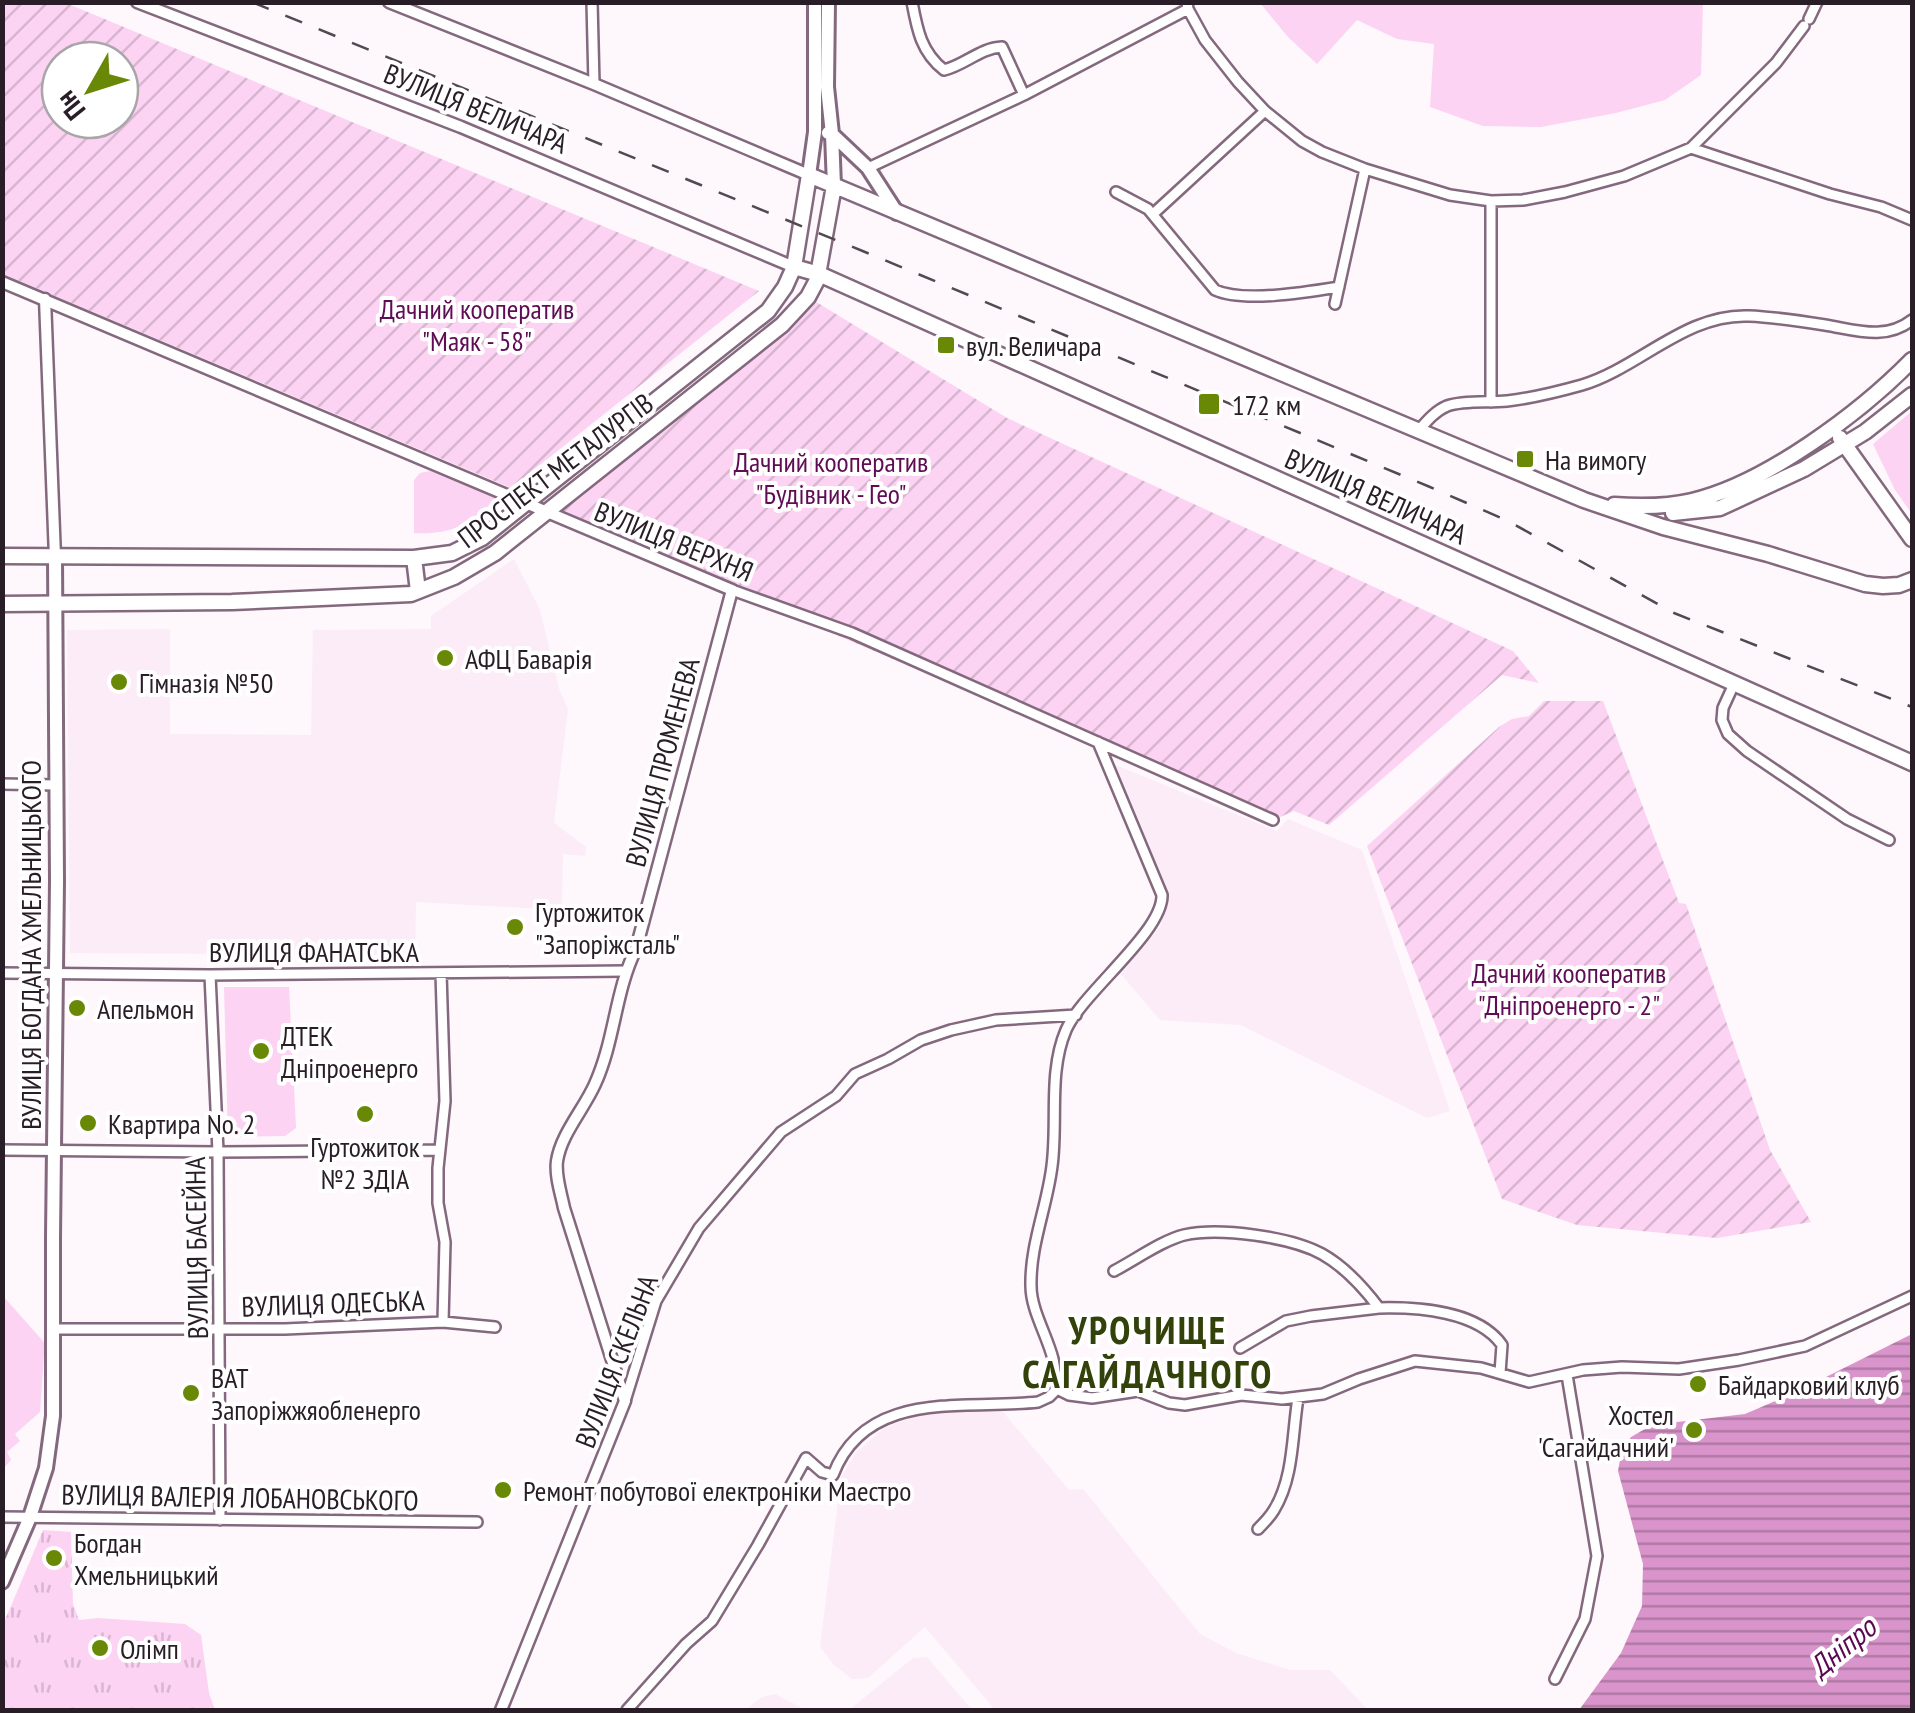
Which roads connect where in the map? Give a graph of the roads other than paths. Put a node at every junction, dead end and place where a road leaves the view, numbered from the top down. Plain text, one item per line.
1 (137, 2) edge
2 (389, 2) edge
3 (592, 2) edge
4 (815, 2) edge
5 (828, 2) edge
6 (912, 2) edge
7 (1817, 2) edge
8 (1188, 6) edge
9 (594, 84) junction
10 (1024, 94) junction
11 (1265, 112) junction
12 (815, 132) junction
13 (832, 134) junction
14 (1691, 148) junction
15 (868, 168) junction
16 (1365, 169) junction
17 (809, 175) junction
18 (834, 186) junction
19 (1116, 192) dead end
20 (1491, 201) junction
21 (897, 213) junction
22 (1153, 214) junction
23 (1912, 220) edge
24 (794, 266) junction
25 (819, 274) junction
26 (2, 282) edge
27 (1339, 287) junction
28 (45, 299) junction
29 (1335, 304) dead end
30 (1912, 320) edge
31 (1912, 360) edge
32 (1912, 395) edge
33 (1492, 402) junction
34 (1838, 424) junction
35 (1418, 431) junction
36 (1844, 445) junction
37 (1584, 500) junction
38 (525, 504) junction
39 (1628, 506) junction
40 (546, 512) junction
41 (1910, 537) edge
42 (2, 556) edge
43 (55, 557) junction
44 (414, 558) junction
45 (1912, 580) edge
46 (732, 590) junction
47 (418, 591) junction
48 (2, 604) edge
49 (57, 604) junction
50 (1734, 684) junction
51 (1098, 742) junction
52 (1912, 762) edge
53 (2, 784) edge
54 (56, 785) junction
55 (1273, 820) dead end
56 (1889, 840) dead end
57 (625, 971) junction
58 (441, 972) junction
59 (2, 973) edge
60 (55, 973) junction
61 (210, 975) junction
62 (1076, 1014) junction
63 (2, 1150) edge
64 (54, 1150) junction
65 (440, 1150) junction
66 (218, 1152) junction
67 (1114, 1270) dead end
68 (1912, 1296) edge
69 (1379, 1308) junction
70 (443, 1322) junction
71 (495, 1327) dead end
72 (220, 1329) junction
73 (53, 1330) junction
74 (1240, 1348) dead end
75 (1500, 1373) junction
76 (1567, 1375) junction
77 (1057, 1390) junction
78 (1298, 1398) junction
79 (625, 1401) junction
80 (2, 1516) edge
81 (30, 1516) junction
82 (220, 1520) junction
83 (477, 1522) dead end
84 (1258, 1530) dead end
85 (2, 1582) edge
86 (1556, 1679) dead end
87 (501, 1710) edge
88 (627, 1710) edge

1 - 24 street, ВУЛИЦЯ ВЕЛИЧАРА
2 - 9 street
3 - 9 street
4 - 12 main road
5 - 13 main road
6 - 10 street
7 - 14 street
8 - 10 street
8 - 11 street
9 - 17 street
10 - 15 street
11 - 16 street
11 - 22 street
12 - 13 main road
12 - 17 main road
13 - 15 main road
13 - 18 main road
14 - 20 street
14 - 23 street
15 - 21 main road
16 - 20 street
16 - 27 street
17 - 18 main road
17 - 24 main road, ПРОСПЕКТ МЕТАЛУРГІВ
18 - 21 main road
18 - 25 main road, ПРОСПЕКТ МЕТАЛУРГІВ
19 - 22 street
20 - 33 street
21 - 35 main road
22 - 27 street
24 - 25 main road, ВУЛИЦЯ ВЕЛИЧАРА
24 - 38 main road, ПРОСПЕКТ МЕТАЛУРГІВ
25 - 40 main road, ПРОСПЕКТ МЕТАЛУРГІВ
25 - 50 main road, ВУЛИЦЯ ВЕЛИЧАРА
26 - 28 street, ВУЛИЦЯ ВЕРХНЯ
27 - 29 street
28 - 38 street, ВУЛИЦЯ ВЕРХНЯ
28 - 43 street, ВУЛИЦЯ БОГДАНА ХМЕЛЬНИЦЬКОГО
30 - 33 street
31 - 34 main road
32 - 36 main road
33 - 35 street
34 - 36 main road
34 - 39 main road
35 - 37 main road
36 - 39 main road
36 - 41 main road
37 - 39 main road
37 - 45 main road
38 - 40 street, ВУЛИЦЯ ВЕРХНЯ
38 - 44 main road, ПРОСПЕКТ МЕТАЛУРГІВ
40 - 46 street, ВУЛИЦЯ ВЕРХНЯ
40 - 47 main road, ПРОСПЕКТ МЕТАЛУРГІВ
42 - 43 main road, ПРОСПЕКТ МЕТАЛУРГІВ
43 - 44 main road, ПРОСПЕКТ МЕТАЛУРГІВ
43 - 49 main road, ВУЛИЦЯ БОГДАНА ХМЕЛЬНИЦЬКОГО
44 - 47 main road
46 - 51 street, ВУЛИЦЯ ВЕРХНЯ
46 - 57 street, ВУЛИЦЯ ПРОМЕНЕВА
47 - 49 main road, ПРОСПЕКТ МЕТАЛУРГІВ
48 - 49 main road, ПРОСПЕКТ МЕТАЛУРГІВ
49 - 54 main road, ВУЛИЦЯ БОГДАНА ХМЕЛЬНИЦЬКОГО
50 - 52 main road, ВУЛИЦЯ ВЕЛИЧАРА
50 - 56 street
51 - 55 street, ВУЛИЦЯ ВЕРХНЯ
51 - 62 street
53 - 54 street
54 - 60 main road, ВУЛИЦЯ БОГДАНА ХМЕЛЬНИЦЬКОГО
57 - 58 street, ВУЛИЦЯ ФАНАТСЬКА
57 - 79 street, ВУЛИЦЯ ПРОМЕНЕВА
58 - 61 street, ВУЛИЦЯ ФАНАТСЬКА
58 - 65 street
59 - 60 street, ВУЛИЦЯ ФАНАТСЬКА
60 - 61 street, ВУЛИЦЯ ФАНАТСЬКА
60 - 64 main road, ВУЛИЦЯ БОГДАНА ХМЕЛЬНИЦЬКОГО
61 - 66 street, ВУЛИЦЯ БАСЕЙНА
62 - 77 street
62 - 79 street, ВУЛИЦЯ СКЕЛЬНА
63 - 64 street
64 - 66 street
64 - 73 main road, ВУЛИЦЯ БОГДАНА ХМЕЛЬНИЦЬКОГО
65 - 66 street
65 - 70 street
66 - 72 street, ВУЛИЦЯ БАСЕЙНА
67 - 69 street
68 - 76 street
69 - 74 street
69 - 75 street
70 - 71 street, ВУЛИЦЯ ОДЕСЬКА
70 - 72 street, ВУЛИЦЯ ОДЕСЬКА
72 - 73 street, ВУЛИЦЯ ОДЕСЬКА
72 - 82 street, ВУЛИЦЯ БАСЕЙНА
73 - 81 main road, ВУЛИЦЯ БОГДАНА ХМЕЛЬНИЦЬКОГО
75 - 76 street
75 - 78 street
76 - 86 street
77 - 78 street
77 - 88 street
78 - 84 street
79 - 87 street, ВУЛИЦЯ СКЕЛЬНА
80 - 81 street, ВУЛИЦЯ ВАЛЕРІЯ ЛОБАНОВСЬКОГО
81 - 82 street, ВУЛИЦЯ ВАЛЕРІЯ ЛОБАНОВСЬКОГО
81 - 85 main road, ВУЛИЦЯ БОГДАНА ХМЕЛЬНИЦЬКОГО
82 - 83 street, ВУЛИЦЯ ВАЛЕРІЯ ЛОБАНОВСЬКОГО

